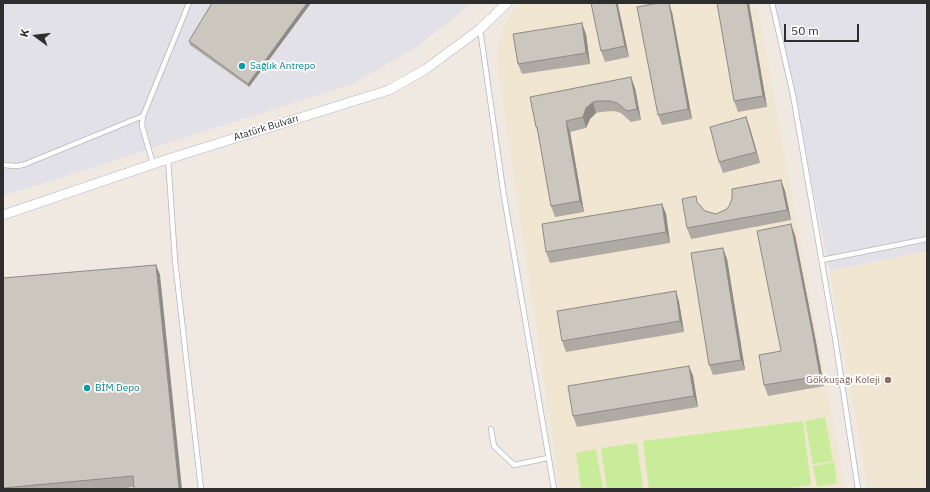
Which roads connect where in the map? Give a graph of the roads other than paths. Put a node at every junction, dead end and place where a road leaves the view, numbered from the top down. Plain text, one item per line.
1 (189, 3) edge
2 (507, 3) edge
3 (772, 3) edge
4 (480, 29) junction
5 (143, 116) junction
6 (168, 159) junction
7 (153, 164) junction
8 (3, 165) edge
9 (3, 216) edge
10 (927, 239) edge
11 (822, 260) junction
12 (491, 428) dead end
13 (548, 458) junction
14 (201, 489) edge
15 (554, 489) edge
16 (858, 489) edge

1 - 5 lane
2 - 4 street, Atatürk Bulvarı
3 - 11 lane
4 - 6 street, Atatürk Bulvarı
4 - 13 lane
5 - 7 lane
5 - 8 lane
6 - 7 street, Atatürk Bulvarı
6 - 14 lane
7 - 9 street, Atatürk Bulvarı
10 - 11 lane
11 - 16 lane
12 - 13 lane
13 - 15 lane

